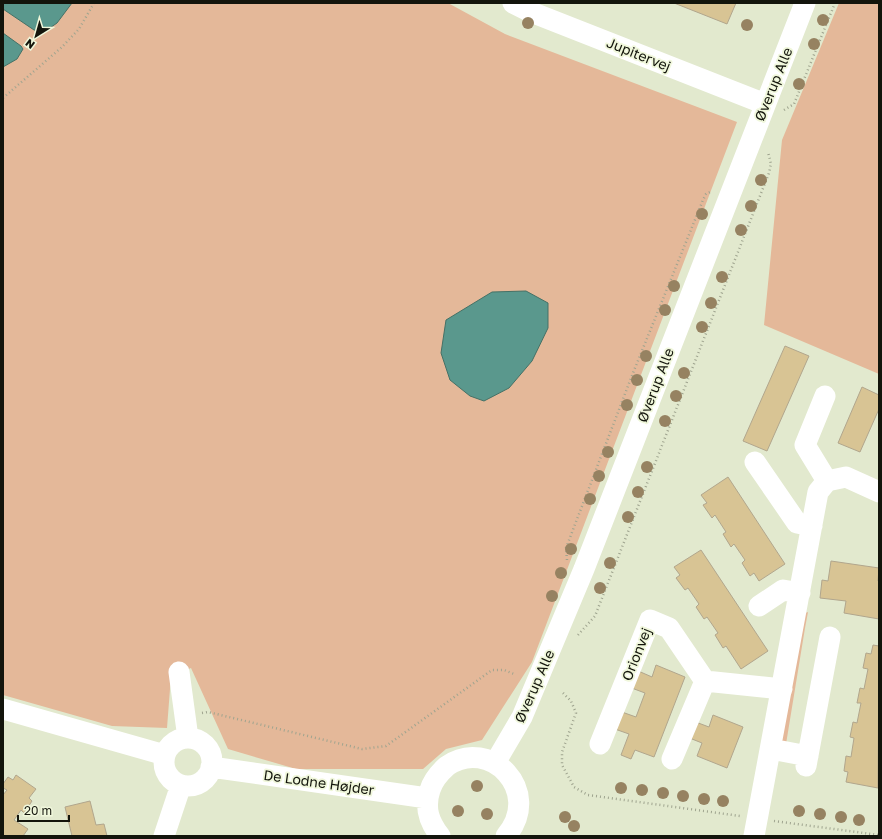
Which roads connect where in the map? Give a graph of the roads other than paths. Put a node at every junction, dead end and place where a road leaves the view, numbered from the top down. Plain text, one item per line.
1 (513, 3) edge
2 (805, 3) edge
3 (533, 7) edge
4 (765, 104) junction
5 (825, 396) dead end
6 (755, 462) dead end
7 (827, 481) junction
8 (879, 492) edge
9 (812, 526) junction
10 (800, 593) junction
11 (759, 606) dead end
12 (830, 637) dead end
13 (179, 672) dead end
14 (705, 681) junction
15 (782, 689) junction
16 (3, 709) edge
17 (188, 738) junction
18 (600, 744) dead end
19 (771, 749) junction
20 (165, 755) junction
21 (672, 759) dead end
22 (495, 763) junction
23 (211, 767) junction
24 (181, 785) junction
25 (427, 798) junction
26 (756, 827) edge
27 (515, 833) edge
28 (164, 836) edge
29 (440, 836) edge

1 - 3 street, Jupitervej
2 - 4 street, Øverup Alle
3 - 4 street, Jupitervej
4 - 22 street, Øverup Alle
5 - 7 street
6 - 9 street
7 - 8 street
7 - 9 street
9 - 10 street
10 - 11 street
10 - 15 street
12 - 19 street
13 - 17 street
14 - 15 street
14 - 18 street, Orionvej
14 - 21 street
15 - 19 street
16 - 20 street
17 - 20 street
17 - 23 street
19 - 26 street
20 - 24 street
22 - 25 street
22 - 27 street
23 - 24 street
23 - 25 street, De Lodne Højder
24 - 28 street
25 - 29 street

